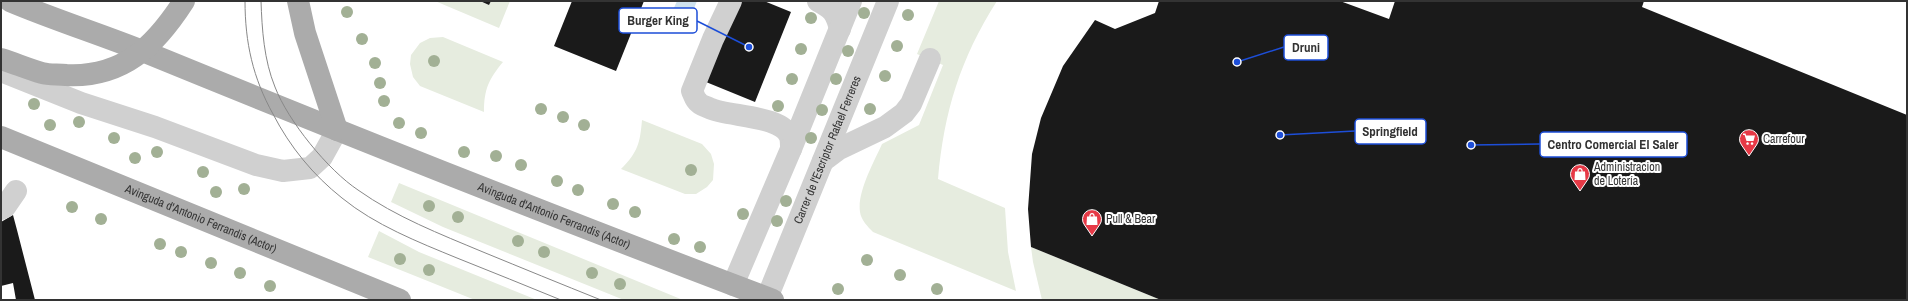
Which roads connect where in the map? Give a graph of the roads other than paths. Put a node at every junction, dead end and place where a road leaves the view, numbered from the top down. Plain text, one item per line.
1 (10, 1) edge
2 (184, 1) edge
3 (298, 1) edge
4 (731, 1) edge
5 (818, 1) edge
6 (851, 1) edge
7 (888, 1) edge
8 (840, 29) junction
9 (142, 51) junction
10 (1, 59) edge
11 (930, 59) dead end
12 (1, 71) edge
13 (337, 130) junction
14 (1, 137) edge
15 (791, 149) junction
16 (823, 161) junction
17 (16, 191) dead end
18 (1, 209) edge
19 (733, 285) junction
20 (770, 299) edge
21 (400, 300) edge

1 - 9 main road, Avinguda d'Antonio Ferrandis (Actor)
2 - 9 main road
3 - 13 main road
4 - 15 street
5 - 8 street
6 - 8 street
7 - 16 street, Carrer de l'Escriptor Rafael Ferreres
8 - 15 street
9 - 10 main road
9 - 13 main road, Avinguda d'Antonio Ferrandis (Actor)
11 - 16 street
12 - 13 street
13 - 19 main road, Avinguda d'Antonio Ferrandis (Actor)
14 - 21 main road, Avinguda d'Antonio Ferrandis (Actor)
15 - 19 street
16 - 20 street, Carrer de l'Escriptor Rafael Ferreres
17 - 18 street
19 - 20 main road, Avinguda d'Antonio Ferrandis (Actor)

